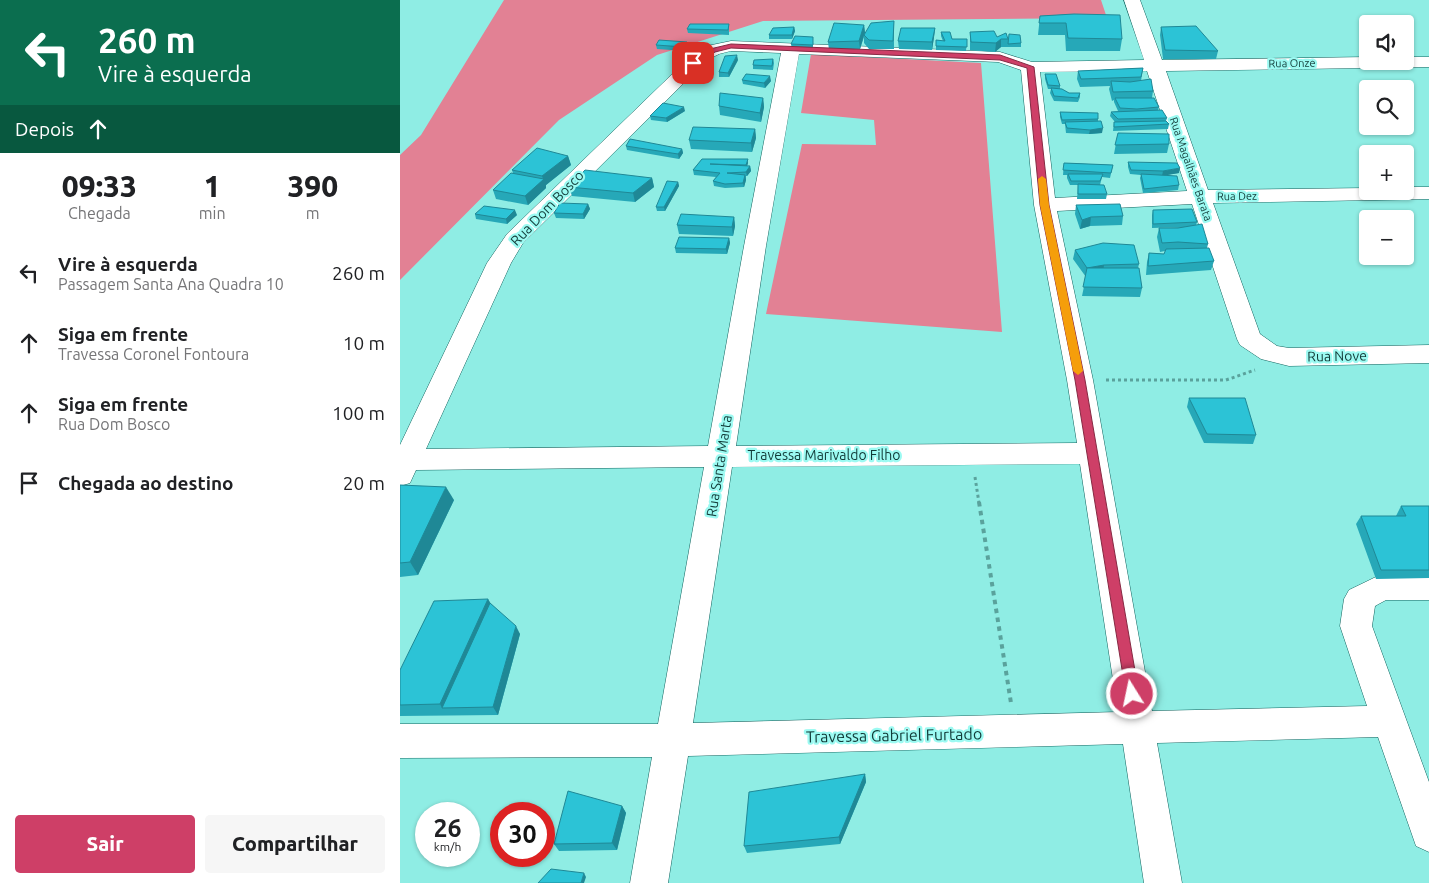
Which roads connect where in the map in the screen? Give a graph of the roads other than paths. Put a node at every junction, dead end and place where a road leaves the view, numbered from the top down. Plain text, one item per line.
1 (1132, 0) edge
2 (731, 46) joint
3 (791, 49) junction
4 (1429, 62) edge
5 (1156, 65) junction
6 (1030, 67) junction
7 (1429, 193) edge
8 (1200, 197) junction
9 (1045, 205) junction
10 (1260, 346) joint
11 (1429, 354) edge
12 (1092, 453) junction
13 (720, 456) junction
14 (404, 467) edge
15 (1429, 587) edge
16 (1389, 722) junction
17 (1138, 729) junction
18 (673, 740) junction
19 (400, 741) edge
20 (1429, 833) edge
21 (649, 883) edge
22 (1163, 883) edge

1 - 5 street, Rua Magalhães Barata
2 - 3 street, Rua Onze
2 - 14 street, Rua Dom Bosco
3 - 6 street, Rua Onze
3 - 13 street, Rua Santa Marta
4 - 5 street, Rua Onze
5 - 6 street, Rua Onze
5 - 8 street, Rua Magalhães Barata
6 - 9 street
7 - 8 street, Rua Dez
8 - 9 street, Rua Dez
8 - 10 street, Rua Magalhães Barata
9 - 12 street
10 - 11 street, Rua Nove
12 - 13 street, Travessa Marivaldo Filho
12 - 17 street
13 - 14 street, Travessa Marivaldo Filho
13 - 18 street, Rua Santa Marta
15 - 16 street
16 - 17 street, Travessa Gabriel Furtado
16 - 20 street
17 - 18 street, Travessa Gabriel Furtado
17 - 22 street
18 - 19 street, Travessa Gabriel Furtado
18 - 21 street, Rua Santa Marta

